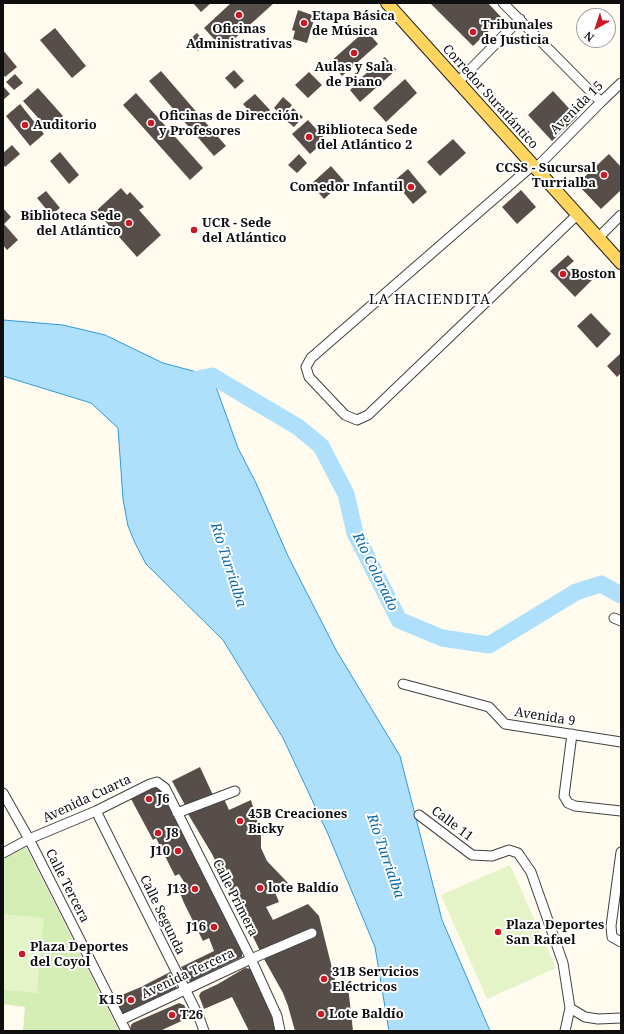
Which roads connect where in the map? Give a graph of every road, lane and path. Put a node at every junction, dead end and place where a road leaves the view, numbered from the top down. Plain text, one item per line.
1 (386, 3) edge
2 (503, 3) edge
3 (520, 19) junction
4 (458, 82) junction
5 (621, 83) edge
6 (601, 102) junction
7 (534, 166) junction
8 (577, 215) junction
9 (621, 215) edge
10 (598, 238) junction
11 (621, 263) edge
12 (403, 684) dead end
13 (572, 734) junction
14 (621, 742) edge
15 (157, 782) joint
16 (235, 791) dead end
17 (3, 793) edge
18 (96, 811) junction
19 (621, 811) edge
20 (177, 813) junction
21 (419, 815) dead end
22 (29, 839) junction
23 (621, 852) edge
24 (3, 853) edge
25 (312, 933) dead end
26 (621, 942) edge
27 (251, 959) junction
28 (185, 990) junction
29 (570, 1008) junction
30 (621, 1018) edge
31 (121, 1020) junction
32 (126, 1031) edge
33 (204, 1031) edge
34 (280, 1031) edge
35 (565, 1031) edge

1 - 4 main road, Corredor Suratlántico
2 - 3 street
3 - 4 street
3 - 6 street
4 - 7 main road, Corredor Suratlántico
5 - 6 street, Avenida 15
6 - 7 street, Avenida 15
7 - 8 main road, Corredor Suratlántico
7 - 8 street, Avenida 15
8 - 10 main road, Corredor Suratlántico
9 - 10 street
10 - 11 main road, Corredor Suratlántico
12 - 13 street, Avenida 9
13 - 14 street, Avenida 9
13 - 19 street
15 - 18 street, Avenida Cuarta
15 - 20 street, Calle Primera
16 - 20 street
17 - 22 street, Calle Tercera
18 - 22 street, Avenida Cuarta
18 - 28 street, Calle Segunda
20 - 27 street, Calle Primera
21 - 29 street, Calle 11
22 - 24 street, Avenida Cuarta
22 - 31 street, Calle Tercera
23 - 26 street
25 - 27 street, Avenida Tercera
27 - 28 street, Avenida Tercera
27 - 34 street, Calle Primera
28 - 31 street, Avenida Tercera
28 - 33 street, Calle Segunda
29 - 30 street
29 - 35 street, Calle 11
31 - 32 street, Calle Tercera

